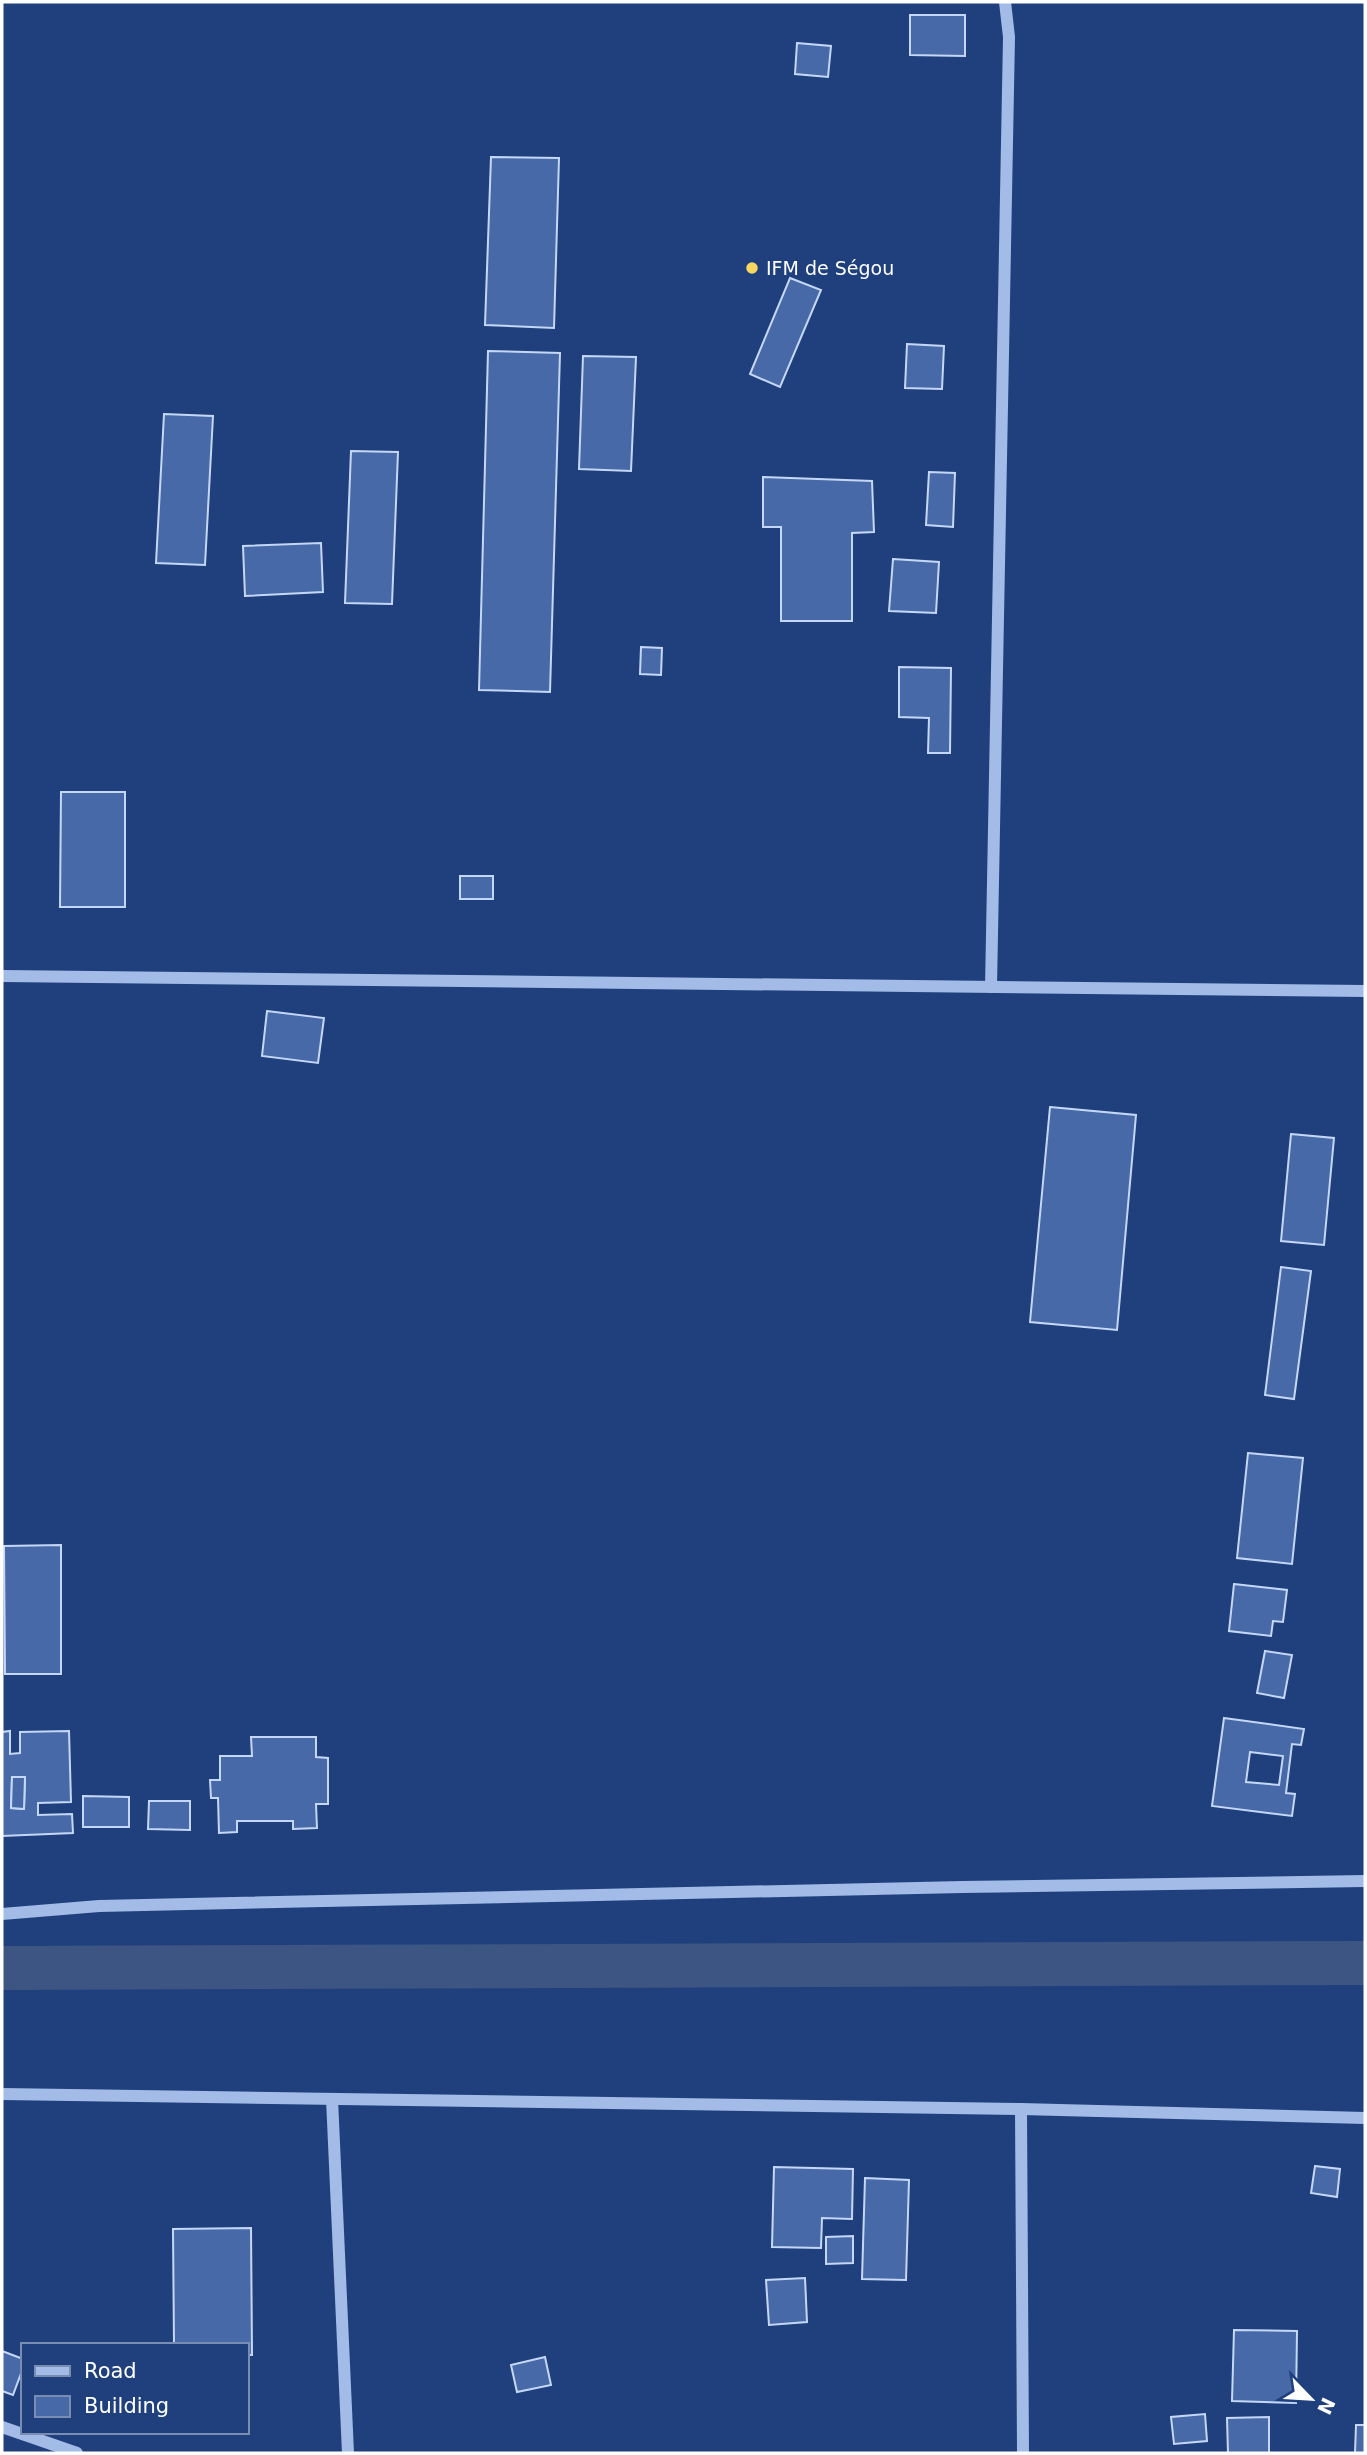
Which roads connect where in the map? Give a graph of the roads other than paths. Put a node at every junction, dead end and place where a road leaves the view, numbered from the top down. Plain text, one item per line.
1 (1005, 2) edge
2 (2, 976) edge
3 (992, 987) junction
4 (1365, 991) edge
5 (1365, 1881) edge
6 (2, 1914) edge
7 (2, 2094) edge
8 (332, 2099) junction
9 (1021, 2109) junction
10 (1365, 2118) edge
11 (2, 2427) edge
12 (40, 2447) edge
13 (77, 2453) edge
14 (348, 2453) edge
15 (1023, 2453) edge

1 - 3 street
2 - 3 street
3 - 4 street
5 - 6 street
7 - 8 street
8 - 9 street
8 - 14 street
9 - 10 street
9 - 15 street
11 - 12 street
12 - 13 street

